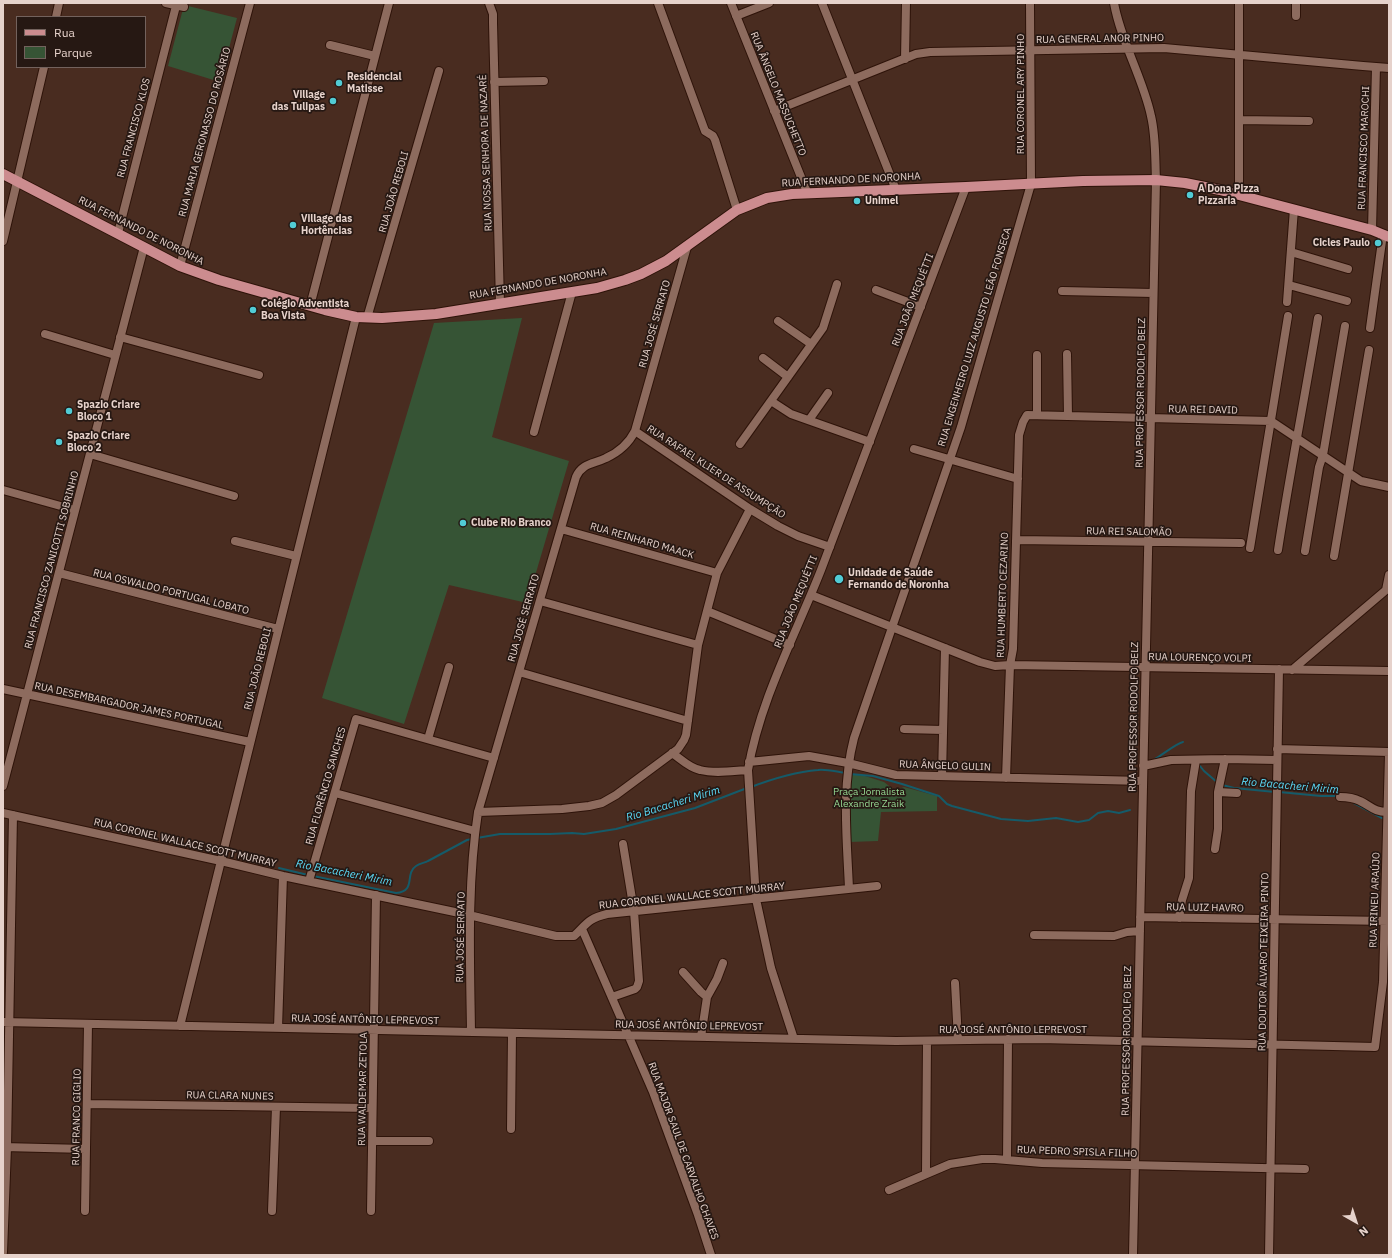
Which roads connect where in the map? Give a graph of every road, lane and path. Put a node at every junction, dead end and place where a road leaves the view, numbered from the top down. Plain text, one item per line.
1 (59, 3) edge
2 (166, 3) edge
3 (250, 3) edge
4 (389, 3) edge
5 (489, 3) edge
6 (658, 3) edge
7 (731, 3) edge
8 (769, 3) edge
9 (822, 3) edge
10 (906, 3) edge
11 (1030, 3) edge
12 (1114, 3) edge
13 (1239, 3) edge
14 (1296, 3) edge
15 (56, 16) edge
16 (736, 16) junction
17 (1296, 16) dead end
18 (330, 45) dead end
19 (1128, 48) junction
20 (1031, 50) junction
21 (1239, 55) junction
22 (375, 56) junction
23 (905, 59) junction
24 (1376, 67) junction
25 (44, 68) edge
26 (1389, 68) edge
27 (439, 71) dead end
28 (852, 80) junction
29 (544, 81) dead end
30 (494, 82) junction
31 (774, 111) junction
32 (1239, 120) junction
33 (1309, 121) dead end
34 (3, 174) edge
35 (1156, 180) junction
36 (17, 181) junction
37 (1032, 184) junction
38 (966, 187) junction
39 (896, 190) junction
40 (807, 192) junction
41 (1239, 195) junction
42 (1294, 209) junction
43 (737, 210) junction
44 (1372, 230) junction
45 (118, 233) junction
46 (1386, 235) edge
47 (3, 241) edge
48 (144, 247) junction
49 (687, 247) junction
50 (1291, 252) junction
51 (180, 266) junction
52 (1348, 269) dead end
53 (837, 284) dead end
54 (1289, 285) junction
55 (876, 290) dead end
56 (1062, 291) dead end
57 (572, 292) junction
58 (1153, 293) junction
59 (1347, 301) dead end
60 (1287, 302) dead end
61 (500, 304) junction
62 (310, 306) junction
63 (921, 307) junction
64 (1288, 316) dead end
65 (356, 317) junction
66 (367, 318) junction
67 (1318, 318) dead end
68 (778, 321) dead end
69 (1345, 326) dead end
70 (1370, 328) dead end
71 (45, 334) dead end
72 (120, 337) junction
73 (811, 344) junction
74 (1370, 350) dead end
75 (1067, 354) dead end
76 (116, 355) junction
77 (1037, 355) dead end
78 (763, 358) dead end
79 (259, 375) dead end
80 (788, 377) junction
81 (828, 393) dead end
82 (771, 401) junction
83 (1027, 415) joint
84 (1037, 415) junction
85 (1068, 416) junction
86 (1151, 418) junction
87 (809, 420) junction
88 (1271, 421) junction
89 (635, 431) junction
90 (534, 432) dead end
91 (1296, 438) junction
92 (870, 442) junction
93 (740, 444) dead end
94 (914, 449) dead end
95 (90, 454) junction
96 (1323, 455) junction
97 (949, 459) junction
98 (1348, 472) junction
99 (1018, 479) junction
100 (1389, 487) edge
101 (3, 490) edge
102 (234, 496) dead end
103 (750, 509) junction
104 (75, 510) junction
105 (561, 529) junction
106 (1016, 540) junction
107 (235, 541) dead end
108 (1148, 542) junction
109 (1241, 543) dead end
110 (830, 547) junction
111 (1250, 548) dead end
112 (1278, 550) dead end
113 (1305, 551) dead end
114 (296, 556) junction
115 (1334, 556) dead end
116 (717, 573) junction
117 (58, 574) junction
118 (1389, 574) edge
119 (1388, 590) edge
120 (811, 596) junction
121 (540, 601) junction
122 (707, 611) junction
123 (892, 626) junction
124 (278, 629) junction
125 (698, 645) junction
126 (790, 645) junction
127 (945, 648) junction
128 (1010, 665) junction
129 (449, 667) dead end
130 (1145, 667) junction
131 (1279, 670) junction
132 (1292, 670) junction
133 (1389, 671) edge
134 (519, 672) junction
135 (3, 689) edge
136 (27, 694) junction
137 (688, 721) junction
138 (904, 729) dead end
139 (943, 730) junction
140 (428, 739) junction
141 (250, 742) junction
142 (1277, 749) junction
143 (672, 753) junction
144 (1389, 753) edge
145 (494, 758) junction
146 (1225, 759) junction
147 (1196, 760) junction
148 (1277, 760) junction
149 (748, 766) junction
150 (848, 766) junction
151 (1143, 766) junction
152 (942, 776) junction
153 (1006, 778) junction
154 (1143, 781) junction
155 (3, 786) edge
156 (335, 792) junction
157 (1218, 792) junction
158 (1237, 793) dead end
159 (1340, 797) dead end
160 (478, 812) junction
161 (1387, 812) junction
162 (3, 813) edge
163 (13, 815) junction
164 (1388, 824) edge
165 (475, 836) junction
166 (623, 844) dead end
167 (1215, 849) dead end
168 (221, 860) junction
169 (283, 876) junction
170 (309, 881) junction
171 (877, 886) dead end
172 (849, 889) junction
173 (376, 895) junction
174 (7, 899) edge
175 (756, 899) junction
176 (634, 911) junction
177 (469, 915) junction
178 (1140, 917) junction
179 (1179, 918) junction
180 (1275, 919) junction
181 (1387, 921) edge
182 (582, 928) junction
183 (1140, 931) junction
184 (1034, 935) dead end
185 (574, 936) junction
186 (589, 944) junction
187 (723, 963) dead end
188 (683, 972) dead end
189 (955, 983) dead end
190 (612, 996) junction
191 (707, 997) junction
192 (6, 1022) edge
193 (88, 1024) junction
194 (180, 1026) junction
195 (278, 1028) junction
196 (374, 1030) junction
197 (471, 1032) junction
198 (512, 1033) junction
199 (627, 1035) junction
200 (701, 1037) junction
201 (794, 1039) junction
202 (1008, 1039) junction
203 (958, 1040) junction
204 (927, 1041) junction
205 (1137, 1041) junction
206 (1272, 1044) junction
207 (1375, 1047) joint
208 (87, 1104) junction
209 (276, 1107) junction
210 (372, 1108) junction
211 (511, 1129) dead end
212 (372, 1141) junction
213 (429, 1141) dead end
214 (5, 1147) edge
215 (86, 1149) junction
216 (1007, 1160) junction
217 (1135, 1164) junction
218 (1270, 1168) junction
219 (1305, 1169) dead end
220 (926, 1173) junction
221 (889, 1190) dead end
222 (85, 1211) dead end
223 (272, 1211) dead end
224 (370, 1211) dead end
225 (3, 1252) edge
226 (711, 1255) edge
227 (1133, 1255) edge
228 (1269, 1255) edge

1 - 15 street
2 - 45 street, RUA FRANCISCO KLOS
3 - 51 street, RUA MARIA GERONASSO DO ROSÁRIO
4 - 22 street
5 - 30 street, RUA NOSSA SENHORA DE NAZARÉ
6 - 43 street
7 - 16 street, RUA ÂNGELO MASSUCHETTO
8 - 16 street
9 - 28 street
10 - 23 street
11 - 20 street, RUA CORONEL ARY PINHO
12 - 19 street, RUA PROFESSOR RODOLFO BELZ
13 - 21 street
14 - 17 street
16 - 31 street, RUA ÂNGELO MASSUCHETTO
18 - 22 street
19 - 20 street, RUA GENERAL ANOR PINHO
19 - 21 street, RUA GENERAL ANOR PINHO
19 - 35 street, RUA PROFESSOR RODOLFO BELZ
20 - 23 street, RUA GENERAL ANOR PINHO
20 - 37 street, RUA CORONEL ARY PINHO
21 - 24 street, RUA GENERAL ANOR PINHO
21 - 32 street
22 - 62 street
23 - 28 street, RUA GENERAL ANOR PINHO
24 - 26 street, RUA GENERAL ANOR PINHO
24 - 44 street, RUA FRANCISCO MAROCHI
25 - 36 street
27 - 66 street, RUA JOÃO REBOLI
28 - 31 street, RUA GENERAL ANOR PINHO
28 - 39 street
29 - 30 street
30 - 61 street, RUA NOSSA SENHORA DE NAZARÉ
31 - 40 street, RUA ÂNGELO MASSUCHETTO
32 - 33 street
32 - 41 street
34 - 36 main road, RUA FERNANDO DE NORONHA
35 - 37 main road, RUA FERNANDO DE NORONHA
35 - 41 main road, RUA FERNANDO DE NORONHA
35 - 58 street, RUA PROFESSOR RODOLFO BELZ
36 - 45 main road, RUA FERNANDO DE NORONHA
36 - 47 street
37 - 38 main road, RUA FERNANDO DE NORONHA
37 - 97 street, RUA ENGENHEIRO LUIZ AUGUSTO LEÃO FONSECA
38 - 39 main road, RUA FERNANDO DE NORONHA
38 - 63 street, RUA JOÃO MEQUÉTTI
39 - 40 main road, RUA FERNANDO DE NORONHA
40 - 43 main road, RUA FERNANDO DE NORONHA
41 - 42 main road, RUA FERNANDO DE NORONHA
42 - 44 main road, RUA FERNANDO DE NORONHA
42 - 50 street
43 - 49 main road, RUA FERNANDO DE NORONHA
44 - 46 main road, RUA FERNANDO DE NORONHA
45 - 48 main road, RUA FERNANDO DE NORONHA
46 - 70 street
48 - 51 main road, RUA FERNANDO DE NORONHA
48 - 72 street, RUA FRANCISCO ZANICOTTI SOBRINHO
49 - 57 main road, RUA FERNANDO DE NORONHA
49 - 89 street, RUA JOSÉ SERRATO
50 - 52 street
50 - 54 street
51 - 62 main road, RUA FERNANDO DE NORONHA
53 - 73 street
54 - 59 street
54 - 60 street
55 - 63 street
56 - 58 street
57 - 61 main road, RUA FERNANDO DE NORONHA
57 - 90 street
58 - 86 street, RUA PROFESSOR RODOLFO BELZ
61 - 66 main road, RUA FERNANDO DE NORONHA
62 - 65 main road, RUA FERNANDO DE NORONHA
63 - 92 street, RUA JOÃO MEQUÉTTI
64 - 88 street
65 - 66 main road, RUA FERNANDO DE NORONHA
65 - 114 street, RUA JOÃO REBOLI
67 - 91 street
68 - 73 street
69 - 96 street
71 - 76 street
72 - 76 street, RUA FRANCISCO ZANICOTTI SOBRINHO
72 - 79 street
73 - 80 street
74 - 98 street
75 - 85 street
76 - 95 street, RUA FRANCISCO ZANICOTTI SOBRINHO
77 - 84 street
78 - 80 street
80 - 82 street
81 - 87 street
82 - 87 street
82 - 93 street
83 - 84 street, RUA REI DAVID
83 - 99 street, RUA HUMBERTO CEZARINO
84 - 85 street, RUA REI DAVID
85 - 86 street, RUA REI DAVID
86 - 88 street, RUA REI DAVID
86 - 108 street, RUA PROFESSOR RODOLFO BELZ
87 - 92 street
88 - 91 street
88 - 111 street
89 - 103 street, RUA RAFAEL KLIER DE ASSUMPÇÃO
89 - 105 street, RUA JOSÉ SERRATO
91 - 96 street
91 - 112 street
92 - 110 street, RUA JOÃO MEQUÉTTI
94 - 97 street
95 - 102 street
95 - 104 street, RUA FRANCISCO ZANICOTTI SOBRINHO
96 - 98 street
96 - 113 street
97 - 99 street
97 - 123 street, RUA ENGENHEIRO LUIZ AUGUSTO LEÃO FONSECA
98 - 100 street
98 - 115 street
99 - 106 street, RUA HUMBERTO CEZARINO
101 - 104 street
103 - 110 street, RUA RAFAEL KLIER DE ASSUMPÇÃO
103 - 116 street
104 - 117 street, RUA FRANCISCO ZANICOTTI SOBRINHO
105 - 116 street, RUA REINHARD MAACK
105 - 121 street, RUA JOSÉ SERRATO
106 - 108 street, RUA REI SALOMÃO
106 - 128 street, RUA HUMBERTO CEZARINO
107 - 114 street
108 - 109 street, RUA REI SALOMÃO
108 - 130 street, RUA PROFESSOR RODOLFO BELZ
110 - 120 street, RUA JOÃO MEQUÉTTI
114 - 124 street, RUA JOÃO REBOLI
116 - 122 street
117 - 124 street, RUA OSWALDO PORTUGAL LOBATO
117 - 136 street, RUA FRANCISCO ZANICOTTI SOBRINHO
118 - 119 street
119 - 132 street
120 - 123 street, RUA LOURENÇO VOLPI
120 - 126 street, RUA JOÃO MEQUÉTTI
121 - 125 street
121 - 134 street, RUA JOSÉ SERRATO
122 - 125 street
122 - 126 street
123 - 127 street, RUA LOURENÇO VOLPI
123 - 150 street, RUA ENGENHEIRO LUIZ AUGUSTO LEÃO FONSECA
124 - 141 street, RUA JOÃO REBOLI
125 - 137 street
126 - 149 street, RUA JOÃO MEQUÉTTI
127 - 128 street, RUA LOURENÇO VOLPI
127 - 139 street
128 - 130 street, RUA LOURENÇO VOLPI
128 - 153 street, RUA HUMBERTO CEZARINO
129 - 140 street
130 - 131 street, RUA LOURENÇO VOLPI
130 - 151 street, RUA PROFESSOR RODOLFO BELZ
131 - 132 street, RUA LOURENÇO VOLPI
131 - 142 street, RUA DOUTOR ÁLVARO TEIXEIRA PINTO
132 - 133 street, RUA LOURENÇO VOLPI
134 - 137 street
134 - 145 street, RUA JOSÉ SERRATO
135 - 136 street, RUA DESEMBARGADOR JAMES PORTUGAL
136 - 141 street, RUA DESEMBARGADOR JAMES PORTUGAL
136 - 155 street, RUA FRANCISCO ZANICOTTI SOBRINHO
137 - 143 street
138 - 139 street
139 - 152 street
140 - 145 street
140 - 156 street, RUA FLORÊNCIO SANCHES
141 - 168 street, RUA JOÃO REBOLI
142 - 144 street
142 - 148 street, RUA DOUTOR ÁLVARO TEIXEIRA PINTO
143 - 149 street, RUA ÂNGELO GULIN
143 - 160 street
144 - 161 street, RUA IRINEU ARAÚJO
145 - 160 street, RUA JOSÉ SERRATO
146 - 147 street
146 - 148 street
146 - 157 street
147 - 151 street
147 - 179 street
148 - 180 street, RUA DOUTOR ÁLVARO TEIXEIRA PINTO
149 - 150 street, RUA ÂNGELO GULIN
149 - 175 street, RUA JOÃO MEQUÉTTI
150 - 152 street, RUA ÂNGELO GULIN
150 - 172 street, RUA ENGENHEIRO LUIZ AUGUSTO LEÃO FONSECA
151 - 154 street, RUA PROFESSOR RODOLFO BELZ
152 - 153 street, RUA ÂNGELO GULIN
153 - 154 street, RUA ÂNGELO GULIN
154 - 178 street, RUA PROFESSOR RODOLFO BELZ
156 - 165 street
156 - 170 street, RUA FLORÊNCIO SANCHES
157 - 158 street
157 - 167 street
159 - 161 street
160 - 165 street, RUA JOSÉ SERRATO
161 - 164 street, RUA IRINEU ARAÚJO
162 - 163 street, RUA CORONEL WALLACE SCOTT MURRAY
163 - 168 street, RUA CORONEL WALLACE SCOTT MURRAY
163 - 174 street
164 - 181 street, RUA IRINEU ARAÚJO
165 - 177 street, RUA JOSÉ SERRATO
166 - 176 street
168 - 169 street, RUA CORONEL WALLACE SCOTT MURRAY
168 - 194 street, RUA JOÃO REBOLI
169 - 170 street, RUA CORONEL WALLACE SCOTT MURRAY
169 - 195 street
170 - 173 street, RUA CORONEL WALLACE SCOTT MURRAY
171 - 172 street, RUA CORONEL WALLACE SCOTT MURRAY
172 - 175 street, RUA CORONEL WALLACE SCOTT MURRAY
173 - 177 street, RUA CORONEL WALLACE SCOTT MURRAY
173 - 196 street, RUA WALDEMAR ZETOLA
174 - 192 street
175 - 176 street, RUA CORONEL WALLACE SCOTT MURRAY
175 - 201 street, RUA JOÃO MEQUÉTTI
176 - 182 street, RUA CORONEL WALLACE SCOTT MURRAY
176 - 190 street
177 - 185 street, RUA CORONEL WALLACE SCOTT MURRAY
177 - 197 street, RUA JOSÉ SERRATO
178 - 179 street, RUA LUIZ HAVRO
178 - 183 street, RUA PROFESSOR RODOLFO BELZ
179 - 180 street, RUA LUIZ HAVRO
180 - 181 street, RUA LUIZ HAVRO
180 - 206 street, RUA DOUTOR ÁLVARO TEIXEIRA PINTO
181 - 207 street, RUA IRINEU ARAÚJO
182 - 185 street, RUA CORONEL WALLACE SCOTT MURRAY
182 - 186 street, RUA MAJOR SAUL DE CARVALHO CHAVES
183 - 184 street
183 - 205 street, RUA PROFESSOR RODOLFO BELZ
185 - 186 street
186 - 190 street, RUA MAJOR SAUL DE CARVALHO CHAVES
187 - 191 street
188 - 191 street
189 - 203 street
190 - 199 street, RUA MAJOR SAUL DE CARVALHO CHAVES
191 - 200 street
192 - 193 street, RUA JOSÉ ANTÔNIO LEPREVOST
192 - 214 street
193 - 194 street, RUA JOSÉ ANTÔNIO LEPREVOST
193 - 208 street, RUA FRANCO GIGLIO
194 - 195 street, RUA JOSÉ ANTÔNIO LEPREVOST
195 - 196 street, RUA JOSÉ ANTÔNIO LEPREVOST
196 - 197 street, RUA JOSÉ ANTÔNIO LEPREVOST
196 - 210 street, RUA WALDEMAR ZETOLA
197 - 198 street, RUA JOSÉ ANTÔNIO LEPREVOST
198 - 199 street, RUA JOSÉ ANTÔNIO LEPREVOST
198 - 211 street
199 - 200 street, RUA JOSÉ ANTÔNIO LEPREVOST
199 - 226 street, RUA MAJOR SAUL DE CARVALHO CHAVES
200 - 201 street, RUA JOSÉ ANTÔNIO LEPREVOST
201 - 204 street, RUA JOSÉ ANTÔNIO LEPREVOST
202 - 203 street, RUA JOSÉ ANTÔNIO LEPREVOST
202 - 205 street, RUA JOSÉ ANTÔNIO LEPREVOST
202 - 216 street
203 - 204 street, RUA JOSÉ ANTÔNIO LEPREVOST
204 - 220 street
205 - 206 street, RUA JOSÉ ANTÔNIO LEPREVOST
205 - 217 street, RUA PROFESSOR RODOLFO BELZ
206 - 207 street, RUA JOSÉ ANTÔNIO LEPREVOST
206 - 218 street, RUA DOUTOR ÁLVARO TEIXEIRA PINTO
208 - 209 street, RUA CLARA NUNES
208 - 215 street, RUA FRANCO GIGLIO
209 - 210 street, RUA CLARA NUNES
209 - 223 street
210 - 212 street, RUA WALDEMAR ZETOLA
212 - 213 street
212 - 224 street, RUA WALDEMAR ZETOLA
214 - 215 street
214 - 225 street
215 - 222 street, RUA FRANCO GIGLIO
216 - 217 street, RUA PEDRO SPISLA FILHO
216 - 220 street, RUA PEDRO SPISLA FILHO
217 - 218 street, RUA PEDRO SPISLA FILHO
217 - 227 street, RUA PROFESSOR RODOLFO BELZ
218 - 219 street, RUA PEDRO SPISLA FILHO
218 - 228 street, RUA DOUTOR ÁLVARO TEIXEIRA PINTO
220 - 221 street, RUA PEDRO SPISLA FILHO

